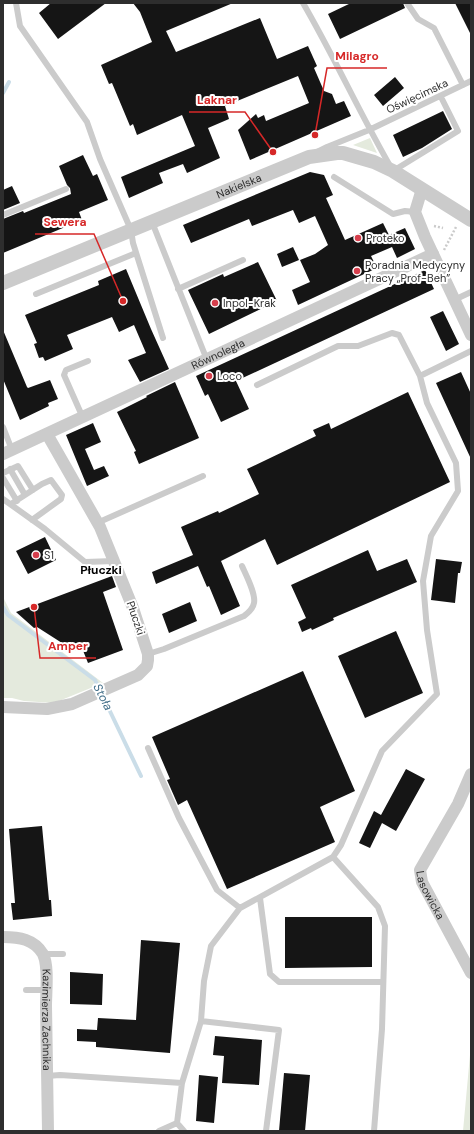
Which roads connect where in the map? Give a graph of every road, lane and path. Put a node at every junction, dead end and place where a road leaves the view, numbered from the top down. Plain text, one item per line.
1 (16, 3) edge
2 (303, 3) edge
3 (407, 3) edge
4 (471, 81) edge
5 (463, 85) junction
6 (441, 97) junction
7 (369, 130) junction
8 (309, 157) junction
9 (393, 171) junction
10 (334, 177) dead end
11 (66, 189) dead end
12 (422, 189) junction
13 (415, 212) junction
14 (3, 215) edge
15 (471, 220) edge
16 (152, 222) junction
17 (456, 227) dead end
18 (131, 230) junction
19 (136, 253) junction
20 (438, 253) junction
21 (243, 260) dead end
22 (3, 283) edge
23 (178, 289) junction
24 (471, 292) edge
25 (36, 294) dead end
26 (454, 300) junction
27 (471, 336) edge
28 (163, 338) dead end
29 (471, 351) edge
30 (207, 360) junction
31 (88, 361) dead end
32 (420, 376) junction
33 (257, 385) dead end
34 (83, 418) junction
35 (3, 427) edge
36 (47, 434) junction
37 (8, 452) edge
38 (10, 469) junction
39 (3, 472) edge
40 (203, 476) dead end
41 (3, 478) edge
42 (33, 490) junction
43 (25, 495) junction
44 (3, 500) edge
45 (14, 502) junction
46 (32, 520) junction
47 (97, 523) junction
48 (114, 561) junction
49 (242, 566) dead end
50 (148, 654) junction
51 (3, 707) edge
52 (148, 748) dead end
53 (471, 774) edge
54 (333, 857) junction
55 (260, 898) junction
56 (240, 908) junction
57 (3, 937) edge
58 (42, 954) junction
59 (63, 954) dead end
60 (471, 973) edge
61 (384, 982) junction
62 (26, 990) dead end
63 (46, 990) junction
64 (201, 1021) junction
65 (47, 1076) junction
66 (182, 1082) junction
67 (177, 1123) junction
68 (48, 1131) edge
69 (159, 1131) edge
70 (184, 1131) edge
71 (266, 1131) edge
72 (374, 1131) edge

1 - 18 lane
2 - 7 lane
3 - 5 lane, Oświęcimska
4 - 5 lane
5 - 6 lane, Oświęcimska
6 - 7 lane, Oświęcimska
6 - 9 lane
7 - 8 lane, Oświęcimska
7 - 9 lane
8 - 9 street, Nakielska
8 - 16 street, Nakielska
9 - 12 street, Nakielska
10 - 13 lane
11 - 14 lane
12 - 13 street
12 - 15 street, Nakielska
13 - 20 street
16 - 18 street, Nakielska
16 - 23 lane
17 - 20 path
18 - 19 lane
18 - 22 street, Nakielska
19 - 25 lane
19 - 28 lane
20 - 26 street
20 - 30 street, Równoległa
21 - 23 lane
23 - 30 lane
24 - 26 lane
26 - 27 street
29 - 32 lane
30 - 34 street, Równoległa
31 - 34 lane
32 - 33 lane
32 - 54 lane
34 - 36 street, Równoległa
35 - 37 lane
36 - 37 street, Równoległa
36 - 47 street, Płuczki
38 - 39 lane
38 - 42 lane
38 - 43 lane
40 - 47 lane
41 - 45 lane
42 - 43 lane
42 - 46 lane
43 - 45 lane
44 - 45 lane
45 - 46 lane
46 - 48 lane
47 - 48 street, Płuczki
48 - 50 street, Płuczki
49 - 50 lane
50 - 51 street
52 - 56 lane
53 - 60 street, Lasowicka
54 - 55 lane
54 - 61 lane
55 - 56 lane
55 - 61 lane
56 - 64 lane
57 - 58 street, Kazimierza Zachnika
58 - 59 lane
58 - 63 street, Kazimierza Zachnika
61 - 72 lane
62 - 63 lane
63 - 65 street, Kazimierza Zachnika
64 - 66 lane
64 - 71 lane
65 - 66 lane
65 - 68 street, Kazimierza Zachnika
66 - 67 lane
67 - 69 lane
67 - 70 lane

